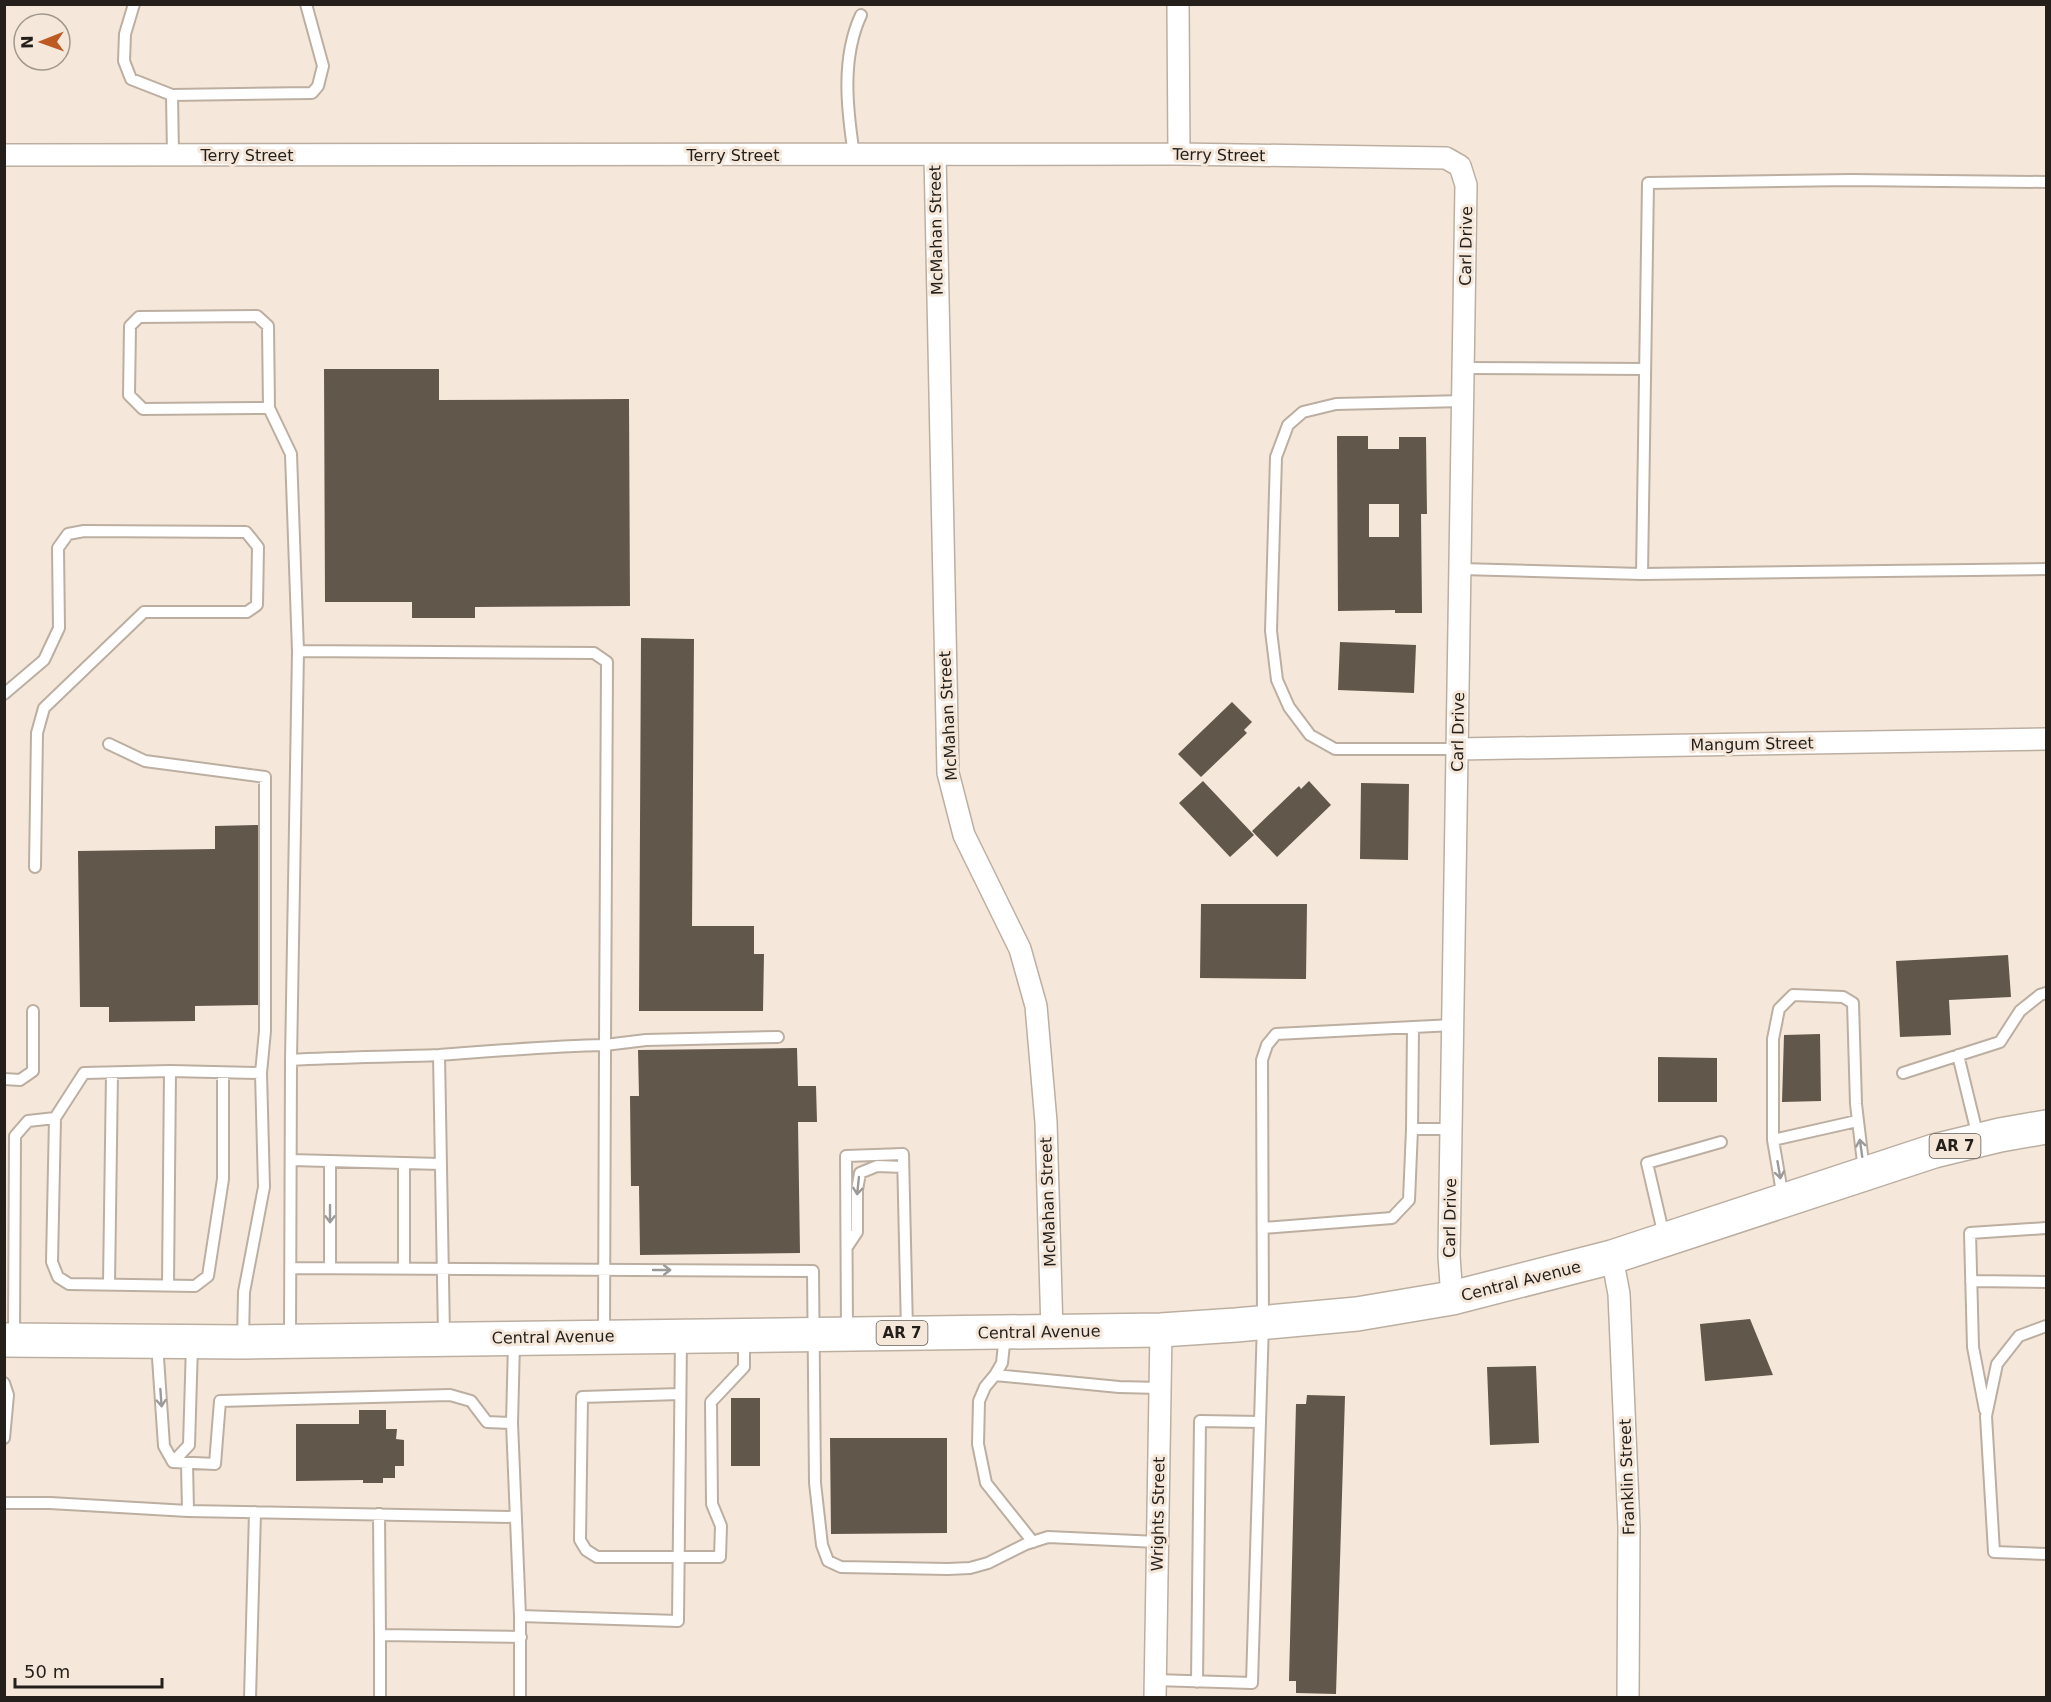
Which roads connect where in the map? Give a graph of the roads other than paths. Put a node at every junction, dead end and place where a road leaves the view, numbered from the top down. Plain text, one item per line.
1 (134, 4) edge
2 (306, 4) edge
3 (1178, 4) edge
4 (861, 15) dead end
5 (171, 95) junction
6 (1179, 154) junction
7 (4, 155) edge
8 (172, 155) junction
9 (854, 155) junction
10 (935, 155) junction
11 (1460, 166) joint
12 (2046, 182) edge
13 (1464, 368) junction
14 (1645, 369) junction
15 (1464, 400) junction
16 (269, 408) junction
17 (1461, 569) junction
18 (2046, 569) edge
19 (1642, 574) junction
20 (298, 651) junction
21 (4, 694) edge
22 (2046, 739) edge
23 (109, 744) dead end
24 (1458, 749) junction
25 (35, 867) dead end
26 (2046, 993) edge
27 (33, 1011) dead end
28 (1453, 1025) junction
29 (1413, 1027) junction
30 (778, 1037) dead end
31 (605, 1046) junction
32 (439, 1055) junction
33 (1958, 1055) junction
34 (291, 1060) junction
35 (170, 1071) junction
36 (112, 1073) junction
37 (223, 1073) junction
38 (261, 1073) junction
39 (1903, 1073) dead end
40 (4, 1079) edge
41 (56, 1119) junction
42 (1857, 1121) junction
43 (2046, 1127) edge
44 (1412, 1129) junction
45 (1452, 1129) junction
46 (1773, 1140) junction
47 (1978, 1140) junction
48 (1721, 1142) dead end
49 (291, 1160) junction
50 (330, 1161) junction
51 (404, 1163) junction
52 (441, 1164) junction
53 (903, 1167) junction
54 (1865, 1174) junction
55 (1784, 1201) junction
56 (1263, 1228) junction
57 (2046, 1228) edge
58 (1665, 1240) junction
59 (846, 1248) junction
60 (1612, 1257) junction
61 (291, 1268) junction
62 (330, 1268) junction
63 (404, 1268) junction
64 (443, 1268) junction
65 (603, 1270) junction
66 (1971, 1281) junction
67 (2046, 1282) edge
68 (108, 1284) junction
69 (168, 1285) junction
70 (1452, 1298) junction
71 (1263, 1323) junction
72 (2046, 1326) edge
73 (1161, 1330) junction
74 (1006, 1332) junction
75 (1052, 1332) junction
76 (907, 1333) junction
77 (812, 1334) junction
78 (847, 1334) junction
79 (744, 1335) junction
80 (604, 1336) junction
81 (681, 1336) junction
82 (444, 1338) junction
83 (514, 1338) junction
84 (156, 1340) junction
85 (192, 1340) junction
86 (290, 1340) junction
87 (7, 1342) edge
88 (243, 1342) junction
89 (995, 1375) junction
90 (4, 1383) edge
91 (1160, 1388) junction
92 (680, 1394) junction
93 (1986, 1416) junction
94 (1260, 1422) junction
95 (512, 1423) junction
96 (4, 1438) edge
97 (172, 1462) junction
98 (187, 1463) junction
99 (4, 1503) edge
100 (188, 1510) junction
101 (255, 1512) junction
102 (380, 1514) junction
103 (515, 1517) junction
104 (1033, 1542) junction
105 (1158, 1542) junction
106 (2046, 1554) edge
107 (678, 1558) junction
108 (520, 1616) junction
109 (380, 1635) junction
110 (521, 1637) junction
111 (1197, 1682) junction
112 (1155, 1689) edge
113 (250, 1698) edge
114 (380, 1698) edge
115 (520, 1698) edge
116 (1628, 1698) edge

1 - 5 lane
2 - 5 lane
3 - 6 street
4 - 9 lane
5 - 8 lane
6 - 10 street, Terry Street
6 - 11 street, Terry Street
7 - 8 street, Terry Street
8 - 9 street, Terry Street
9 - 10 street, Terry Street
10 - 75 street, McMahan Street
11 - 13 street, Carl Drive
12 - 14 lane
13 - 14 lane
13 - 15 street, Carl Drive
14 - 19 lane
15 - 17 street, Carl Drive
15 - 24 lane
16 - 16 lane
16 - 20 lane
17 - 19 lane
17 - 24 street, Carl Drive
18 - 19 lane
20 - 31 lane
20 - 34 lane
21 - 25 lane
22 - 24 street, Mangum Street
23 - 38 lane
24 - 28 street, Carl Drive
26 - 33 lane
27 - 40 lane
28 - 29 lane
28 - 45 street, Carl Drive
29 - 44 lane
29 - 56 lane
30 - 31 lane
31 - 32 lane
31 - 65 lane
32 - 34 lane
32 - 52 lane
33 - 39 lane
33 - 47 lane
34 - 49 lane
35 - 36 lane
35 - 37 lane
35 - 69 lane
36 - 41 lane
36 - 68 lane
37 - 38 lane
37 - 69 lane
38 - 88 lane
41 - 68 lane
41 - 87 lane
42 - 46 lane
42 - 46 lane
54 -> 42 lane
43 - 47 main road, Central Avenue / AR 7
44 - 45 lane
44 - 56 lane
45 - 70 street, Carl Drive
46 -> 55 lane
47 - 54 main road, Central Avenue / AR 7
48 - 58 lane
49 - 50 lane
49 - 61 lane
50 - 51 lane
50 -> 62 lane
51 - 52 lane
51 - 63 lane
52 - 64 lane
53 -> 59 lane
53 - 59 lane
53 - 76 lane
54 - 55 main road, Central Avenue / AR 7
55 - 58 main road, Central Avenue / AR 7
56 - 71 lane
57 - 66 lane
58 - 60 main road, Central Avenue / AR 7
59 - 78 lane
60 - 70 main road, Central Avenue / AR 7
60 - 116 street, Franklin Street
61 - 62 lane
61 - 86 lane
62 - 63 lane
63 - 64 lane
64 - 65 lane
64 - 82 lane
65 -> 77 lane
65 - 80 lane
66 - 67 lane
66 - 93 lane
68 - 69 lane
70 - 71 main road, Central Avenue / AR 7
71 - 73 main road, Central Avenue / AR 7
71 - 94 lane
72 - 93 lane
73 - 75 main road, Central Avenue / AR 7
73 - 91 street, Wrights Street
74 - 75 main road, Central Avenue / AR 7
74 - 76 main road, Central Avenue / AR 7
74 - 89 lane
76 - 78 main road, Central Avenue / AR 7
77 - 78 main road, Central Avenue / AR 7
77 - 79 main road, Central Avenue / AR 7
77 - 104 lane
79 - 81 main road, Central Avenue / AR 7
79 - 107 lane
80 - 81 main road, Central Avenue / AR 7
80 - 83 main road, Central Avenue / AR 7
81 - 92 lane
82 - 83 main road, Central Avenue / AR 7
82 - 86 main road, Central Avenue / AR 7
83 - 95 lane
84 - 85 main road, Central Avenue / AR 7
84 - 87 main road, Central Avenue / AR 7
84 -> 97 lane
85 - 88 main road, Central Avenue / AR 7
85 - 97 lane
86 - 88 main road, Central Avenue / AR 7
89 - 91 lane
89 - 104 lane
90 - 96 lane
91 - 105 street, Wrights Street
92 - 107 lane
92 - 107 lane
93 - 106 lane
94 - 111 lane
94 - 111 lane
95 - 98 lane
95 - 103 lane
97 - 98 lane
98 - 100 lane
99 - 100 lane
100 - 101 lane
101 - 102 lane
101 - 113 lane
102 - 103 lane
102 - 109 lane
103 - 108 lane
104 - 105 lane
105 - 112 street, Wrights Street
107 - 108 lane
108 - 110 lane
109 - 110 lane
109 - 114 lane
110 - 115 lane
111 - 112 lane

